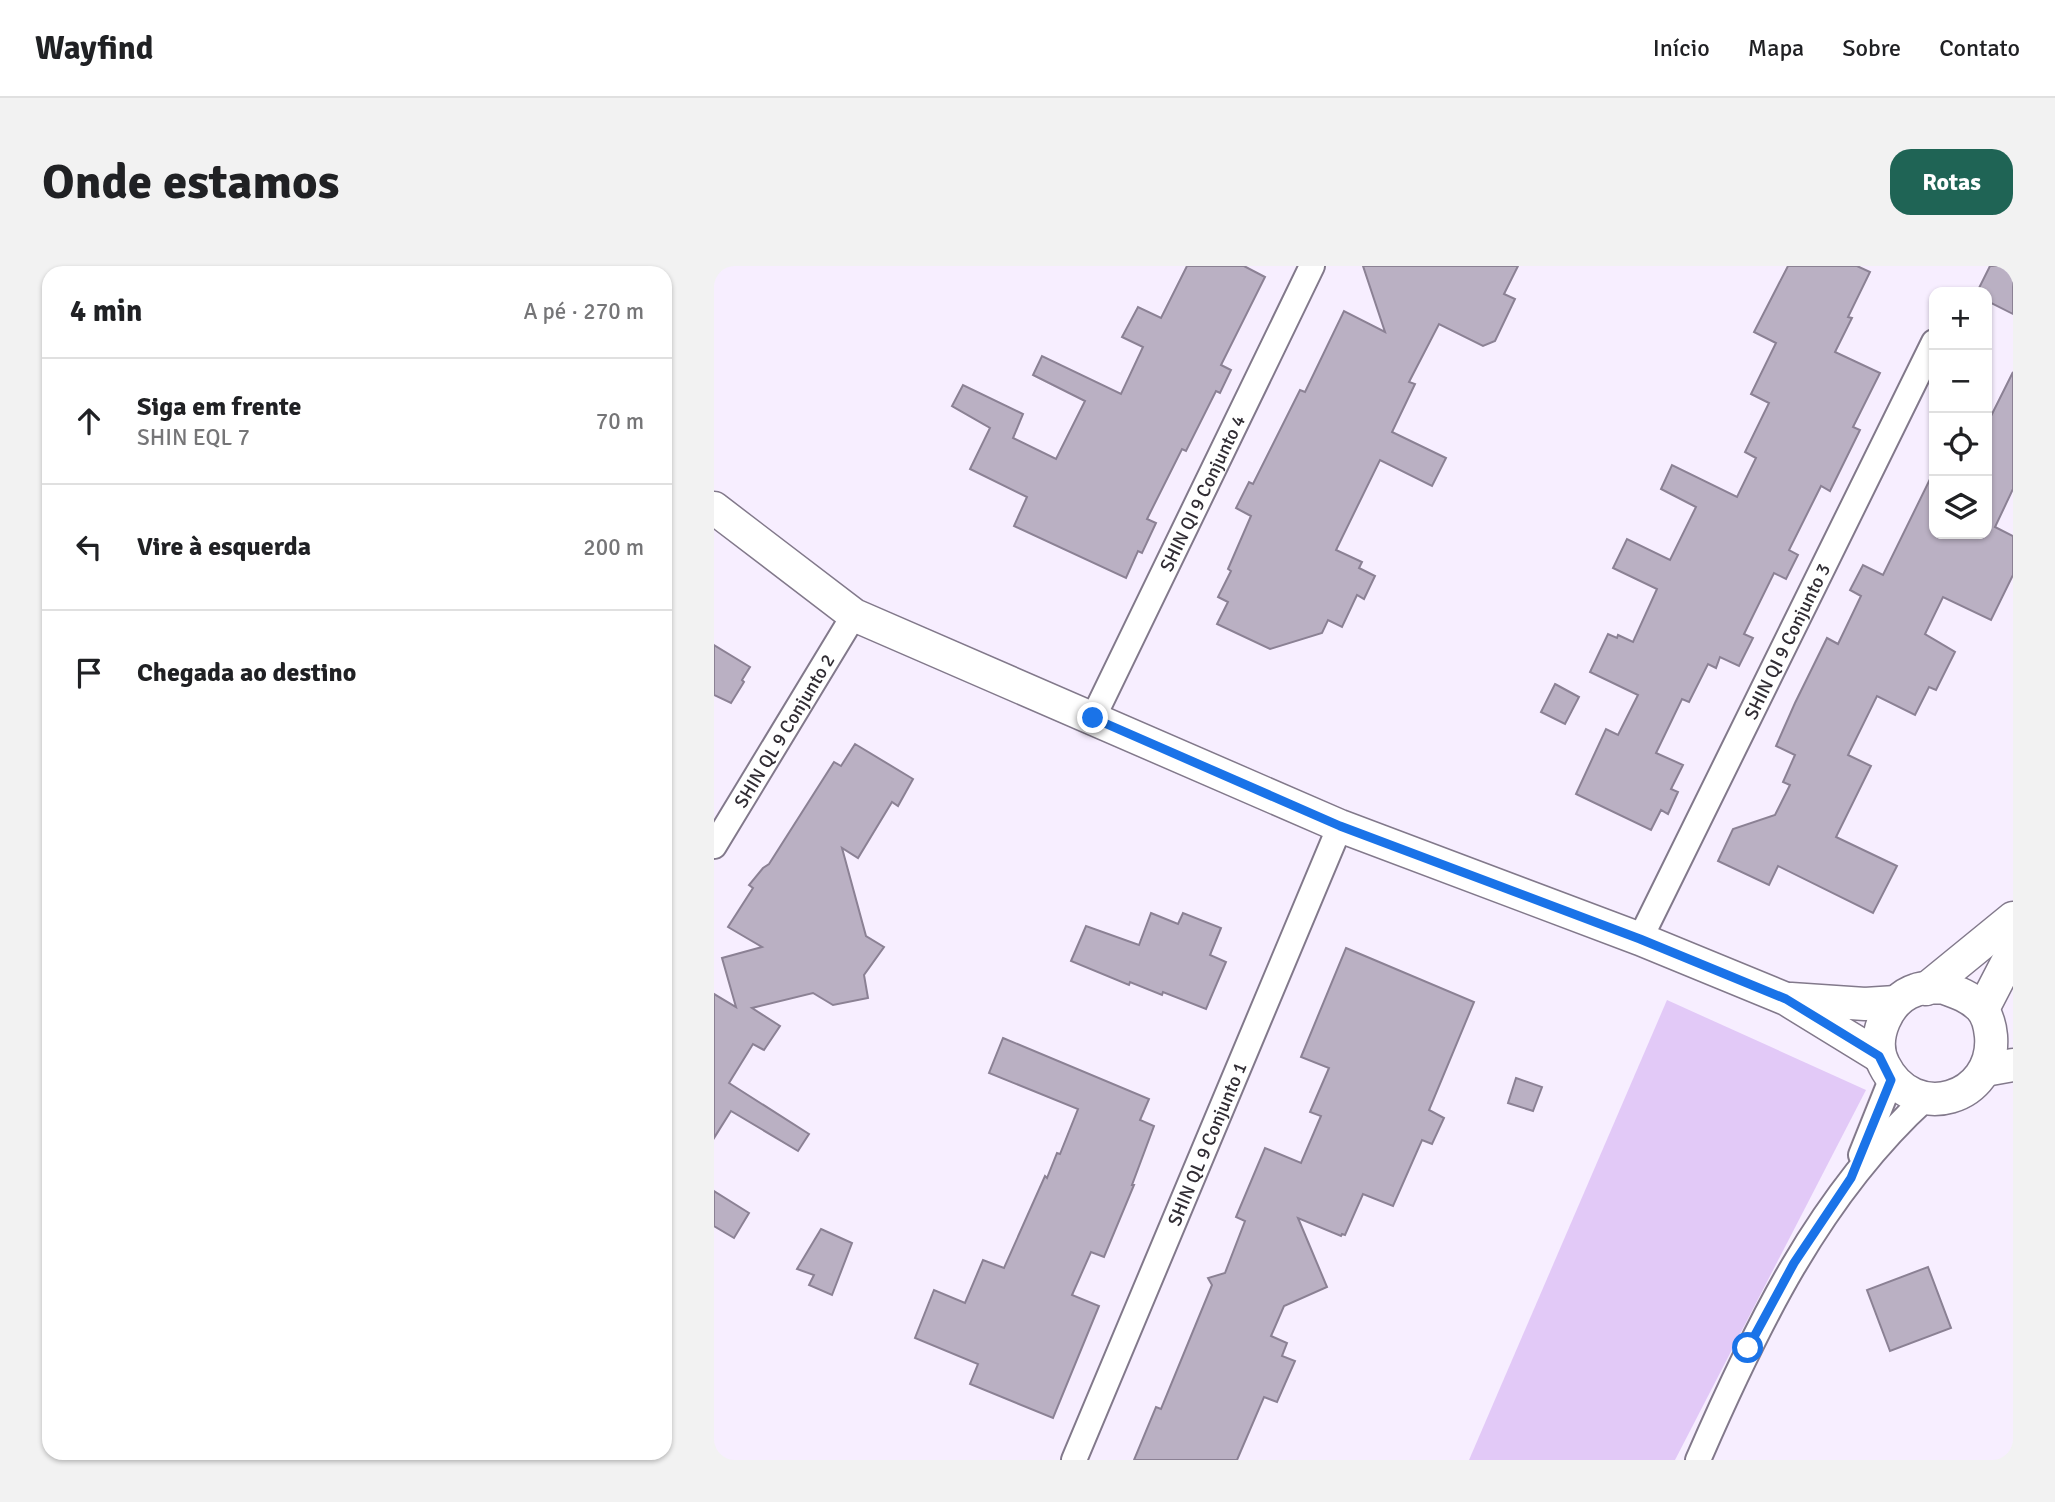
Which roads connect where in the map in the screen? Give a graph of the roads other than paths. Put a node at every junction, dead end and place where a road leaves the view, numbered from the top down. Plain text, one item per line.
1 (1312, 266) edge
2 (1930, 350) edge
3 (714, 508) edge
4 (854, 615) junction
5 (1093, 718) junction
6 (1340, 826) junction
7 (714, 846) edge
8 (2013, 918) edge
9 (1640, 939) junction
10 (2013, 951) edge
11 (1926, 989) junction
12 (1786, 999) junction
13 (1896, 1002) junction
14 (1995, 1024) edge
15 (1885, 1068) junction
16 (1999, 1068) edge
17 (1926, 1098) junction
18 (1851, 1178) junction
19 (1074, 1460) edge
20 (1698, 1460) edge

1 - 5 street, SHIN QI 9 Conjunto 4
2 - 9 street, SHIN QI 9 Conjunto 3
3 - 4 street
4 - 5 street
4 - 7 street, SHIN QL 9 Conjunto 2
5 - 6 street
6 - 9 street
6 - 19 street, SHIN QL 9 Conjunto 1
8 - 11 street
9 - 12 street
10 - 14 street
11 - 13 street
11 - 14 street
12 - 13 street
12 - 15 street
13 - 15 street
14 - 16 street
15 - 17 street
15 - 18 street
16 - 17 street
17 - 18 street
18 - 20 street

